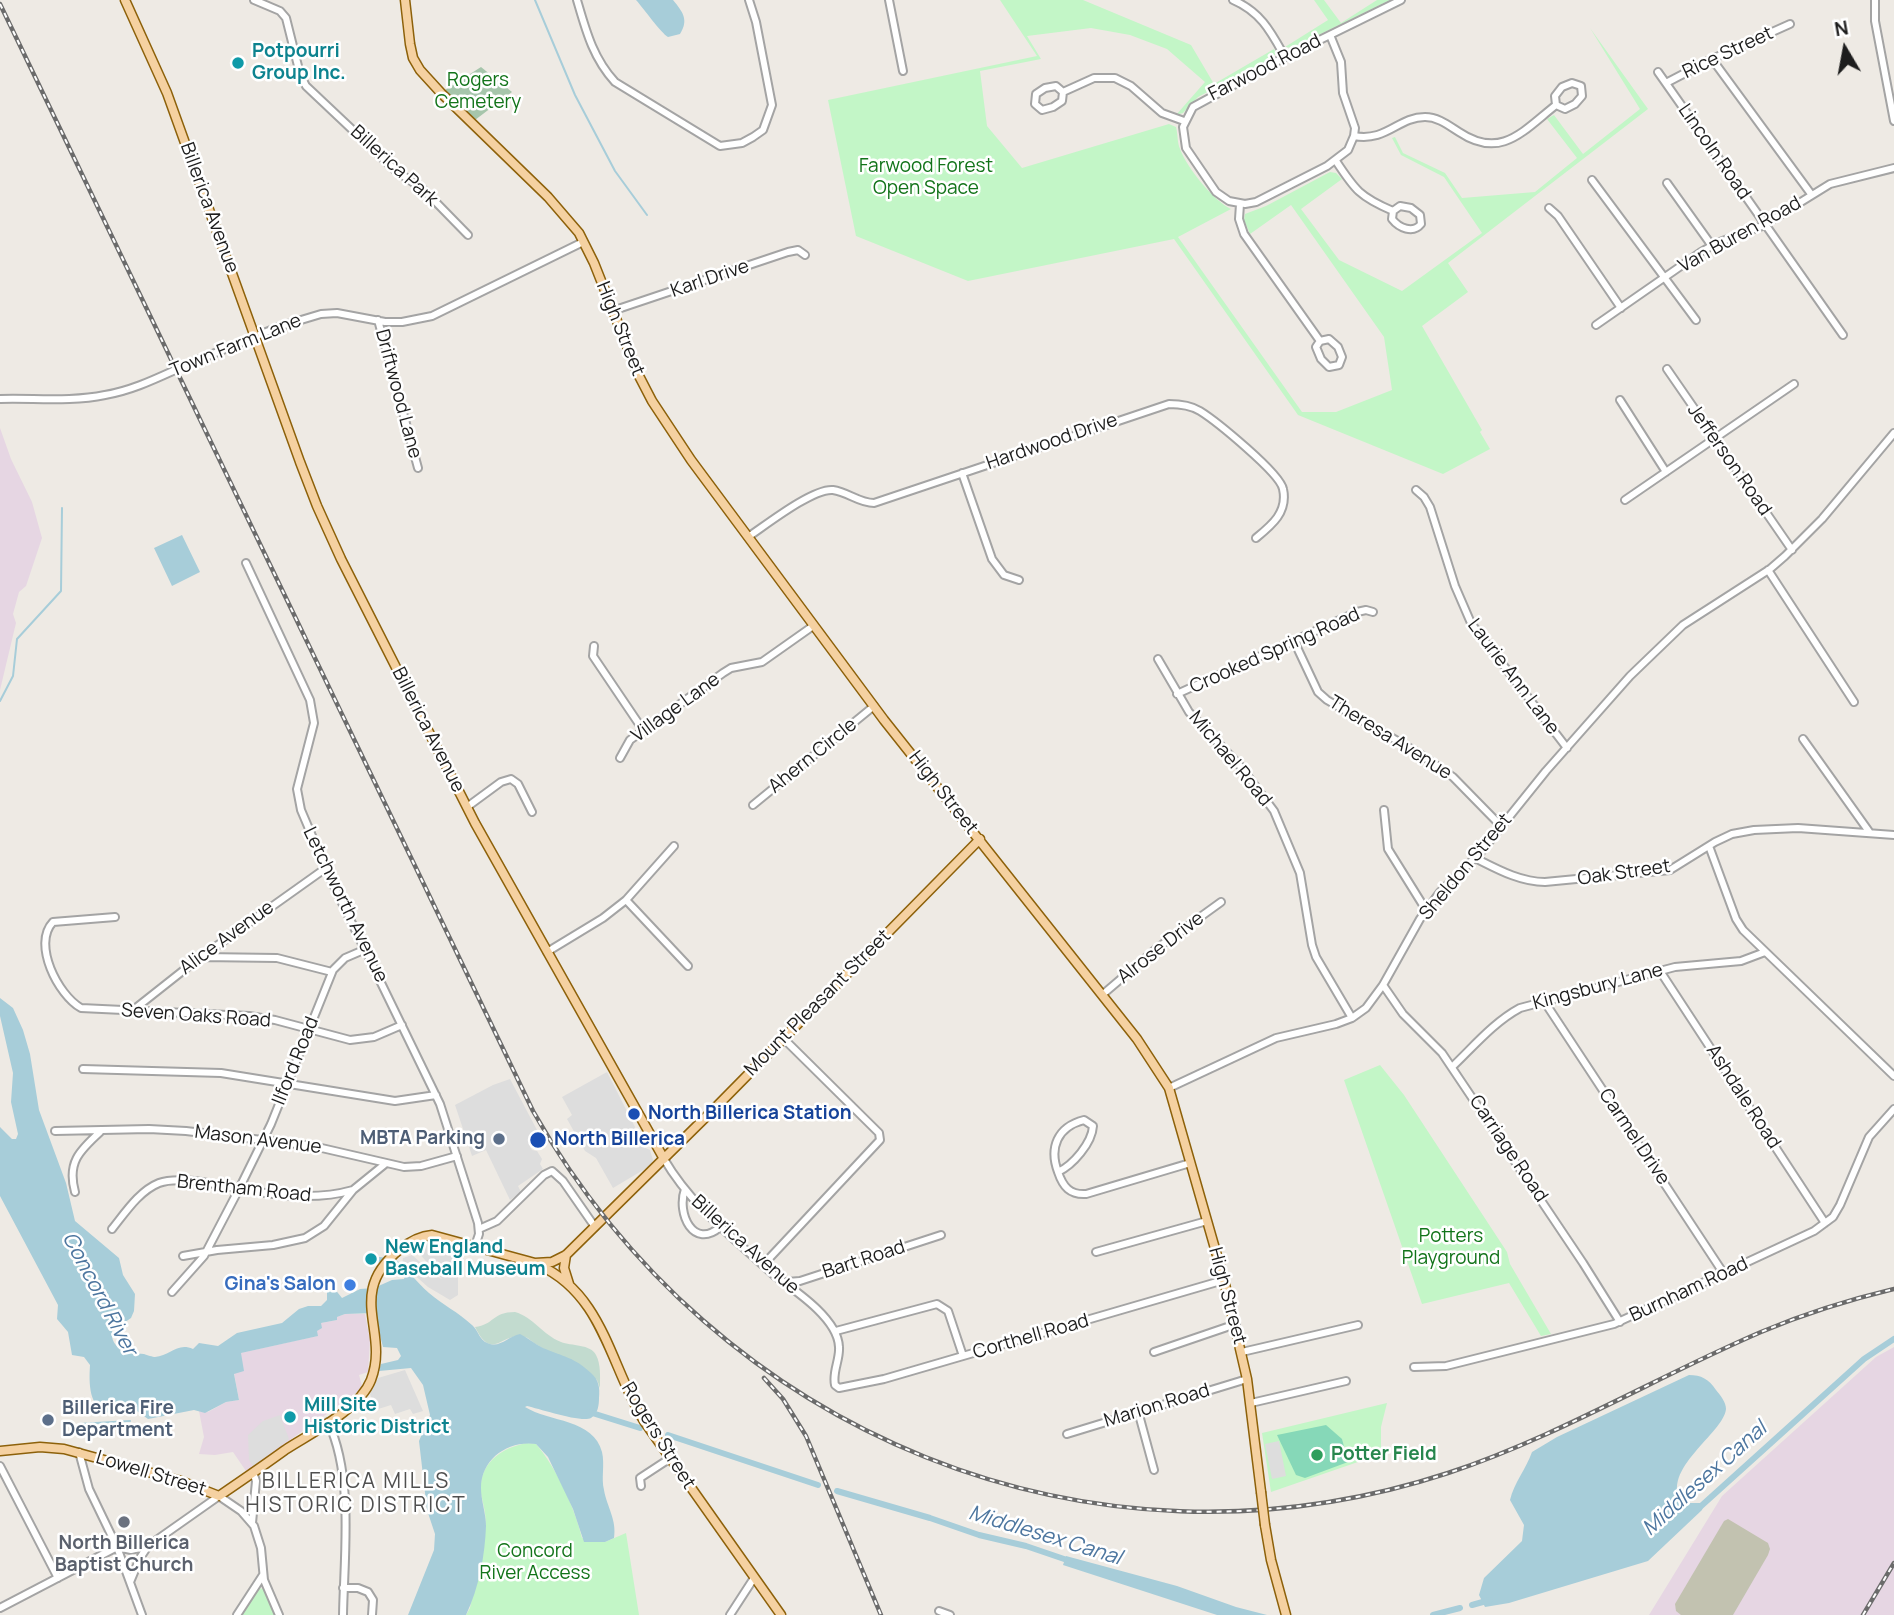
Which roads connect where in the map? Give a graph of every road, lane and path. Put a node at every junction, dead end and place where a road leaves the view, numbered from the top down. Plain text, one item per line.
1 (125, 0) edge
2 (254, 0) edge
3 (405, 0) edge
4 (577, 0) edge
5 (749, 0) edge
6 (889, 0) edge
7 (1233, 0) edge
8 (1401, 0) edge
9 (1875, 0) edge
10 (1790, 24) dead end
11 (1330, 35) junction
12 (1284, 57) junction
13 (1712, 59) junction
14 (902, 71) dead end
15 (1658, 72) dead end
16 (1666, 83) junction
17 (1063, 92) junction
18 (1556, 105) junction
19 (1184, 121) junction
20 (1894, 121) edge
21 (1354, 136) junction
22 (1336, 161) junction
23 (1894, 168) edge
24 (1592, 180) dead end
25 (1667, 183) dead end
26 (1811, 194) junction
27 (1240, 204) junction
28 (1549, 208) dead end
29 (1392, 211) junction
30 (1765, 224) junction
31 (468, 235) dead end
32 (583, 242) junction
33 (1712, 246) junction
34 (805, 255) dead end
35 (1666, 277) junction
36 (1621, 308) junction
37 (612, 311) junction
38 (378, 320) junction
39 (1696, 320) dead end
40 (1596, 325) dead end
41 (1843, 335) dead end
42 (255, 337) junction
43 (1320, 341) junction
44 (1667, 369) dead end
45 (1794, 384) dead end
46 (0, 399) edge
47 (1620, 400) dead end
48 (1894, 433) edge
49 (1714, 439) junction
50 (418, 468) dead end
51 (1666, 472) junction
52 (962, 473) junction
53 (1416, 489) dead end
54 (1625, 500) dead end
55 (748, 537) junction
56 (1256, 538) dead end
57 (1792, 550) junction
58 (246, 563) dead end
59 (1768, 570) junction
60 (1019, 580) dead end
61 (1373, 612) dead end
62 (813, 626) junction
63 (1294, 641) junction
64 (594, 646) dead end
65 (1158, 659) dead end
66 (1177, 694) junction
67 (1854, 702) dead end
68 (874, 706) junction
69 (643, 730) junction
70 (1803, 738) dead end
71 (1567, 748) junction
72 (620, 758) dead end
73 (753, 805) dead end
74 (467, 807) junction
75 (1384, 810) dead end
76 (532, 812) dead end
77 (1501, 826) junction
78 (1870, 833) junction
79 (1894, 835) edge
80 (980, 839) junction
81 (674, 846) dead end
82 (1709, 846) junction
83 (1475, 858) junction
84 (326, 869) junction
85 (626, 900) junction
86 (1221, 902) dead end
87 (1426, 910) junction
88 (115, 917) dead end
89 (366, 949) junction
90 (547, 952) junction
91 (1765, 952) junction
92 (200, 957) junction
93 (688, 967) dead end
94 (1660, 971) junction
95 (332, 972) junction
96 (1383, 985) junction
97 (1102, 995) junction
98 (1544, 1001) junction
99 (132, 1012) junction
100 (1352, 1018) junction
101 (402, 1025) junction
102 (309, 1030) junction
103 (783, 1038) junction
104 (1452, 1067) junction
105 (83, 1069) dead end
106 (1894, 1076) edge
107 (287, 1083) junction
108 (1169, 1088) junction
109 (436, 1096) junction
110 (1894, 1109) edge
111 (55, 1131) dead end
112 (100, 1131) junction
113 (263, 1141) junction
114 (457, 1156) junction
115 (664, 1159) junction
116 (1190, 1163) junction
117 (385, 1164) junction
118 (1058, 1172) junction
119 (239, 1189) junction
120 (685, 1189) junction
121 (353, 1190) junction
122 (75, 1192) dead end
123 (1207, 1221) junction
124 (1825, 1223) junction
125 (595, 1227) junction
126 (720, 1227) junction
127 (113, 1229) dead end
128 (479, 1229) junction
129 (941, 1235) dead end
130 (475, 1246) junction
131 (206, 1252) junction
132 (1096, 1252) dead end
133 (566, 1255) junction
134 (183, 1256) dead end
135 (535, 1263) junction
136 (763, 1265) junction
137 (1724, 1274) junction
138 (1224, 1280) junction
139 (787, 1282) junction
140 (570, 1286) junction
141 (172, 1292) dead end
142 (1620, 1322) junction
143 (1236, 1324) junction
144 (1358, 1325) dead end
145 (836, 1331) junction
146 (1154, 1352) dead end
147 (1242, 1352) junction
148 (963, 1356) junction
149 (1414, 1367) dead end
150 (1247, 1379) junction
151 (1346, 1381) dead end
152 (1251, 1403) junction
153 (1138, 1411) junction
154 (328, 1422) junction
155 (1067, 1434) dead end
156 (0, 1451) edge
157 (79, 1452) junction
158 (669, 1459) junction
159 (0, 1465) edge
160 (1154, 1470) dead end
161 (253, 1472) junction
162 (641, 1486) dead end
163 (219, 1496) junction
164 (252, 1523) junction
165 (148, 1546) junction
166 (117, 1547) junction
167 (262, 1575) junction
168 (58, 1578) junction
169 (754, 1578) junction
170 (130, 1582) junction
171 (343, 1588) junction
172 (0, 1608) edge
173 (939, 1611) dead end
174 (142, 1615) edge
175 (237, 1615) edge
176 (279, 1615) edge
177 (343, 1615) edge
178 (372, 1615) edge
179 (730, 1615) edge
180 (781, 1615) edge
181 (950, 1615) edge
182 (1286, 1615) edge

1 - 42 main road, Billerica Avenue
2 - 31 street, Billerica Park
3 - 32 main road, High Street
4 - 5 street
6 - 14 street
7 - 12 street
8 - 11 street, Farwood Road
9 - 20 street
10 - 13 street, Rice Street
11 - 12 street, Farwood Road
11 - 21 street, Farwood Road
12 - 19 street, Farwood Road
13 - 16 street, Rice Street
13 - 26 street
15 - 16 street, Lincoln Road
16 - 30 street, Lincoln Road
17 - 17 street
17 - 19 street
18 - 18 street
18 - 21 street
19 - 27 street
21 - 22 street
22 - 27 street
22 - 29 street
23 - 26 street, Van Buren Road
24 - 35 street
25 - 33 street
26 - 30 street, Van Buren Road
27 - 43 street
28 - 36 street
29 - 29 street
30 - 33 street, Van Buren Road
30 - 41 street, Lincoln Road
32 - 37 main road, High Street
32 - 38 street, Town Farm Lane
33 - 35 street, Van Buren Road
34 - 37 street, Karl Drive
35 - 36 street, Van Buren Road
35 - 39 street
36 - 40 street, Van Buren Road
37 - 55 main road, High Street
38 - 42 street, Town Farm Lane
38 - 50 street, Driftwood Lane
42 - 46 street, Town Farm Lane, bridge
42 - 74 main road, Billerica Avenue
43 - 43 street
44 - 49 street, Jefferson Road
45 - 49 street
47 - 51 street
48 - 57 street, Sheldon Street
49 - 51 street
49 - 57 street, Jefferson Road
51 - 54 street
52 - 55 street, Hardwood Drive
52 - 56 street, Hardwood Drive
52 - 60 street
53 - 71 street, Laurie Ann Lane
55 - 62 main road, High Street
57 - 59 street, Sheldon Street
58 - 84 street, Letchworth Avenue
59 - 67 street
59 - 71 street, Sheldon Street
61 - 63 street, Crooked Spring Road
62 - 68 main road, High Street
62 - 69 street, Village Lane
63 - 66 street, Crooked Spring Road
63 - 77 street, Theresa Avenue
64 - 69 street
65 - 66 street, Michael Road
66 - 100 street, Michael Road
68 - 73 street, Ahern Circle
68 - 80 main road, High Street
69 - 72 street, Village Lane
70 - 78 street
71 - 77 street, Sheldon Street
74 - 76 street
74 - 90 main road, Billerica Avenue
75 - 87 street
77 - 83 street, Sheldon Street
78 - 79 street, Oak Street
78 - 82 street, Oak Street
80 - 97 main road, High Street
80 - 103 main road, Mount Pleasant Street
81 - 85 street
82 - 83 street, Oak Street
82 - 91 street
83 - 87 street, Sheldon Street
84 - 89 street, Letchworth Avenue
84 - 92 street, Alice Avenue
85 - 90 street
85 - 93 street
86 - 97 street, Alrose Drive
87 - 96 street, Sheldon Street
88 - 99 street, Seven Oaks Road
89 - 95 street
89 - 101 street, Letchworth Avenue
90 - 115 main road, Billerica Avenue
91 - 94 street, Kingsbury Lane
91 - 106 street
92 - 95 street
92 - 99 street, Alice Avenue
94 - 98 street, Kingsbury Lane
94 - 124 street, Ashdale Road
95 - 102 street, Ilford Road
96 - 100 street, Sheldon Street
96 - 104 street, Carriage Road
97 - 108 main road, High Street
98 - 104 street, Kingsbury Lane
98 - 137 street, Carmel Drive
99 - 102 street, Seven Oaks Road
100 - 108 street, Sheldon Street
101 - 102 street, Seven Oaks Road
101 - 109 street, Letchworth Avenue
102 - 107 street, Ilford Road
103 - 115 main road, Mount Pleasant Street
103 - 136 street
104 - 142 street, Carriage Road
105 - 107 street
107 - 109 street
107 - 113 street, Ilford Road
108 - 116 main road, High Street
109 - 114 street, Letchworth Avenue
110 - 124 street, Burnham Road
111 - 112 street, Mason Avenue
112 - 113 street, Mason Avenue
112 - 122 street
113 - 117 street, Mason Avenue
113 - 119 street, Ilford Road
114 - 117 street, Mason Avenue
114 - 128 street, Letchworth Avenue
115 - 120 street, Billerica Avenue
115 - 125 main road, Mount Pleasant Street
116 - 118 street
116 - 123 main road, High Street
117 - 121 street
118 - 118 street
119 - 121 street, Brentham Road
119 - 127 street, Brentham Road
119 - 131 street, Ilford Road
120 - 126 street, Billerica Avenue
120 - 126 street
121 - 131 street
123 - 132 street
123 - 138 main road, High Street
124 - 137 street, Burnham Road
125 - 128 street
125 - 133 main road, Mount Pleasant Street
126 - 136 street, Billerica Avenue
128 - 130 street
129 - 139 street, Bart Road
130 - 135 main road
130 - 154 main road
131 - 134 street
131 - 141 street, Ilford Road
133 - 135 main road, Mount Pleasant Street
133 - 140 main road
135 - 140 main road, Rogers Street
136 - 139 street, Billerica Avenue
137 - 142 street, Burnham Road
138 - 143 main road, High Street
138 - 148 street, Corthell Road
139 - 145 street, Billerica Avenue
140 - 158 main road, Rogers Street
142 - 149 street, Burnham Road
143 - 146 street
143 - 147 main road, High Street
144 - 147 street
145 - 148 street
145 - 148 street, Corthell Road
147 - 150 main road, High Street
150 - 152 main road, High Street
150 - 153 street, Marion Road
151 - 152 street
152 - 182 main road, High Street, bridge
153 - 155 street, Marion Road
153 - 160 street
154 - 161 main road
154 - 171 street
156 - 157 main road, Lowell Street
157 - 163 main road, Lowell Street
157 - 166 street
158 - 162 street
158 - 169 main road, Rogers Street
159 - 168 street
161 - 163 main road
161 - 164 street
163 - 164 street
163 - 165 street
164 - 167 street
165 - 166 street
165 - 170 street
166 - 168 street
166 - 170 street
167 - 175 street
167 - 176 street
168 - 172 street
169 - 179 street
169 - 180 main road, Rogers Street
170 - 174 street
171 - 177 street
171 - 178 street
173 - 181 street

